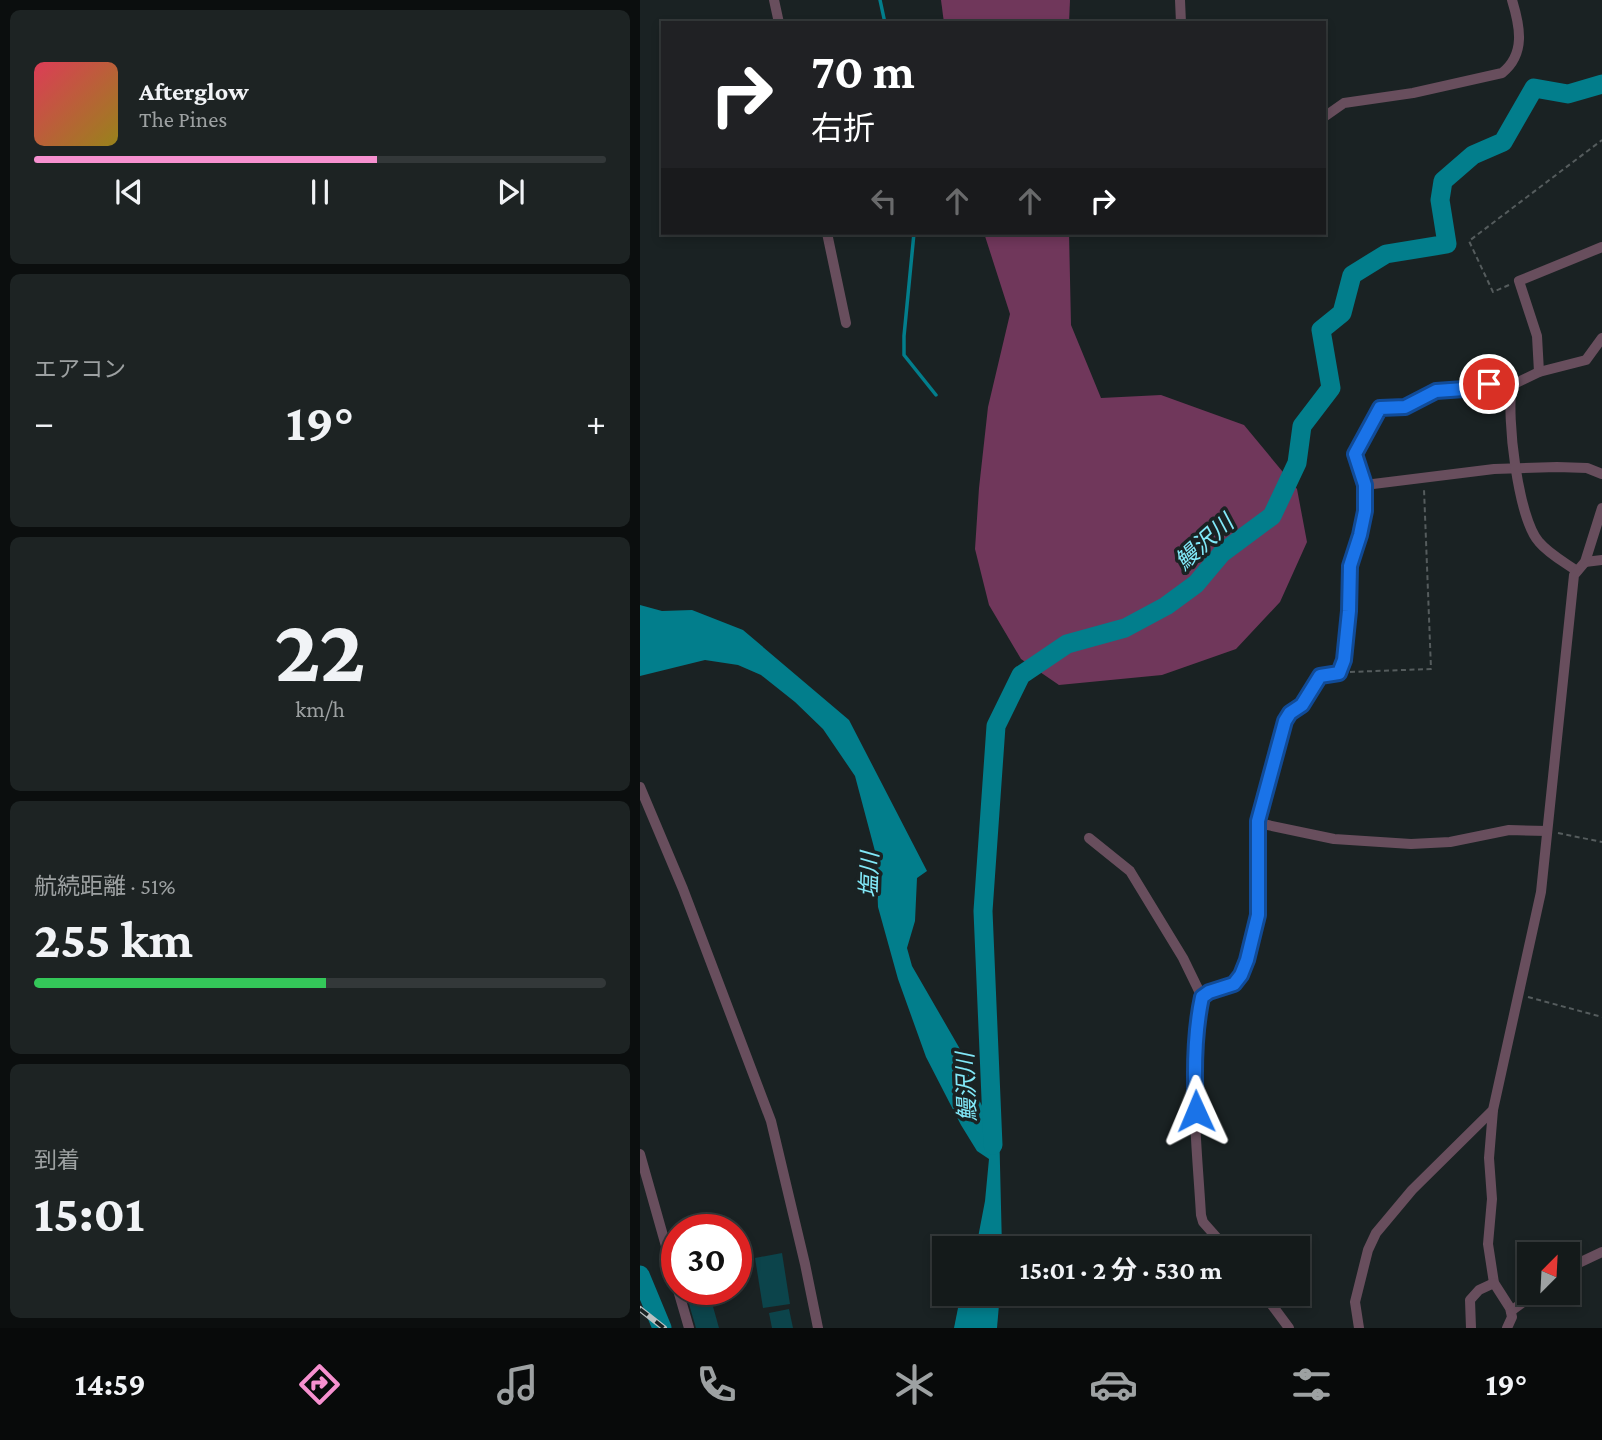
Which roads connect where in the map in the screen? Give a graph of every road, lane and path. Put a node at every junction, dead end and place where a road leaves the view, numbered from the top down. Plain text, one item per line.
1 (774, 0) edge
2 (1180, 0) edge
3 (1512, 0) edge
4 (779, 21) edge
5 (1181, 21) edge
6 (1326, 116) edge
7 (1601, 140) edge
8 (827, 235) edge
9 (1601, 247) edge
10 (1519, 281) junction
11 (846, 323) dead end
12 (1601, 338) edge
13 (1539, 372) junction
14 (1512, 385) junction
15 (1517, 468) junction
16 (1601, 474) edge
17 (1424, 478) junction
18 (1365, 485) junction
19 (1601, 508) edge
20 (1601, 560) edge
21 (1581, 566) junction
22 (1339, 673) junction
23 (640, 787) edge
24 (1258, 823) junction
25 (1547, 831) junction
26 (1089, 838) dead end
27 (1601, 842) edge
28 (1517, 994) junction
29 (1202, 997) junction
30 (1601, 1017) edge
31 (1493, 1110) junction
32 (640, 1154) edge
33 (661, 1229) edge
34 (1215, 1236) edge
35 (1601, 1252) edge
36 (1580, 1262) edge
37 (1495, 1283) junction
38 (682, 1305) edge
39 (1273, 1306) edge
40 (1518, 1306) edge
41 (1511, 1311) junction
42 (689, 1328) edge
43 (818, 1328) edge
44 (1289, 1328) edge
45 (1359, 1328) edge
46 (1471, 1328) edge
47 (1507, 1328) edge

1 - 4 street
2 - 5 street
3 - 6 street
7 - 10 path
8 - 11 street
9 - 10 street
10 - 13 street
12 - 13 street
13 - 14 street
14 - 15 street
14 - 18 street
15 - 16 street
15 - 17 street
15 - 21 street
17 - 18 street
17 - 22 path
18 - 22 street
19 - 21 street
20 - 21 street
21 - 25 street
22 - 24 street
23 - 43 street
24 - 25 street
24 - 29 street
25 - 27 path
25 - 28 street
26 - 29 street
28 - 30 path
28 - 31 street
29 - 34 street
31 - 37 street
31 - 45 street
32 - 33 street
35 - 36 street
37 - 41 street
37 - 46 street
38 - 42 street
39 - 44 street
40 - 41 street
41 - 47 street

